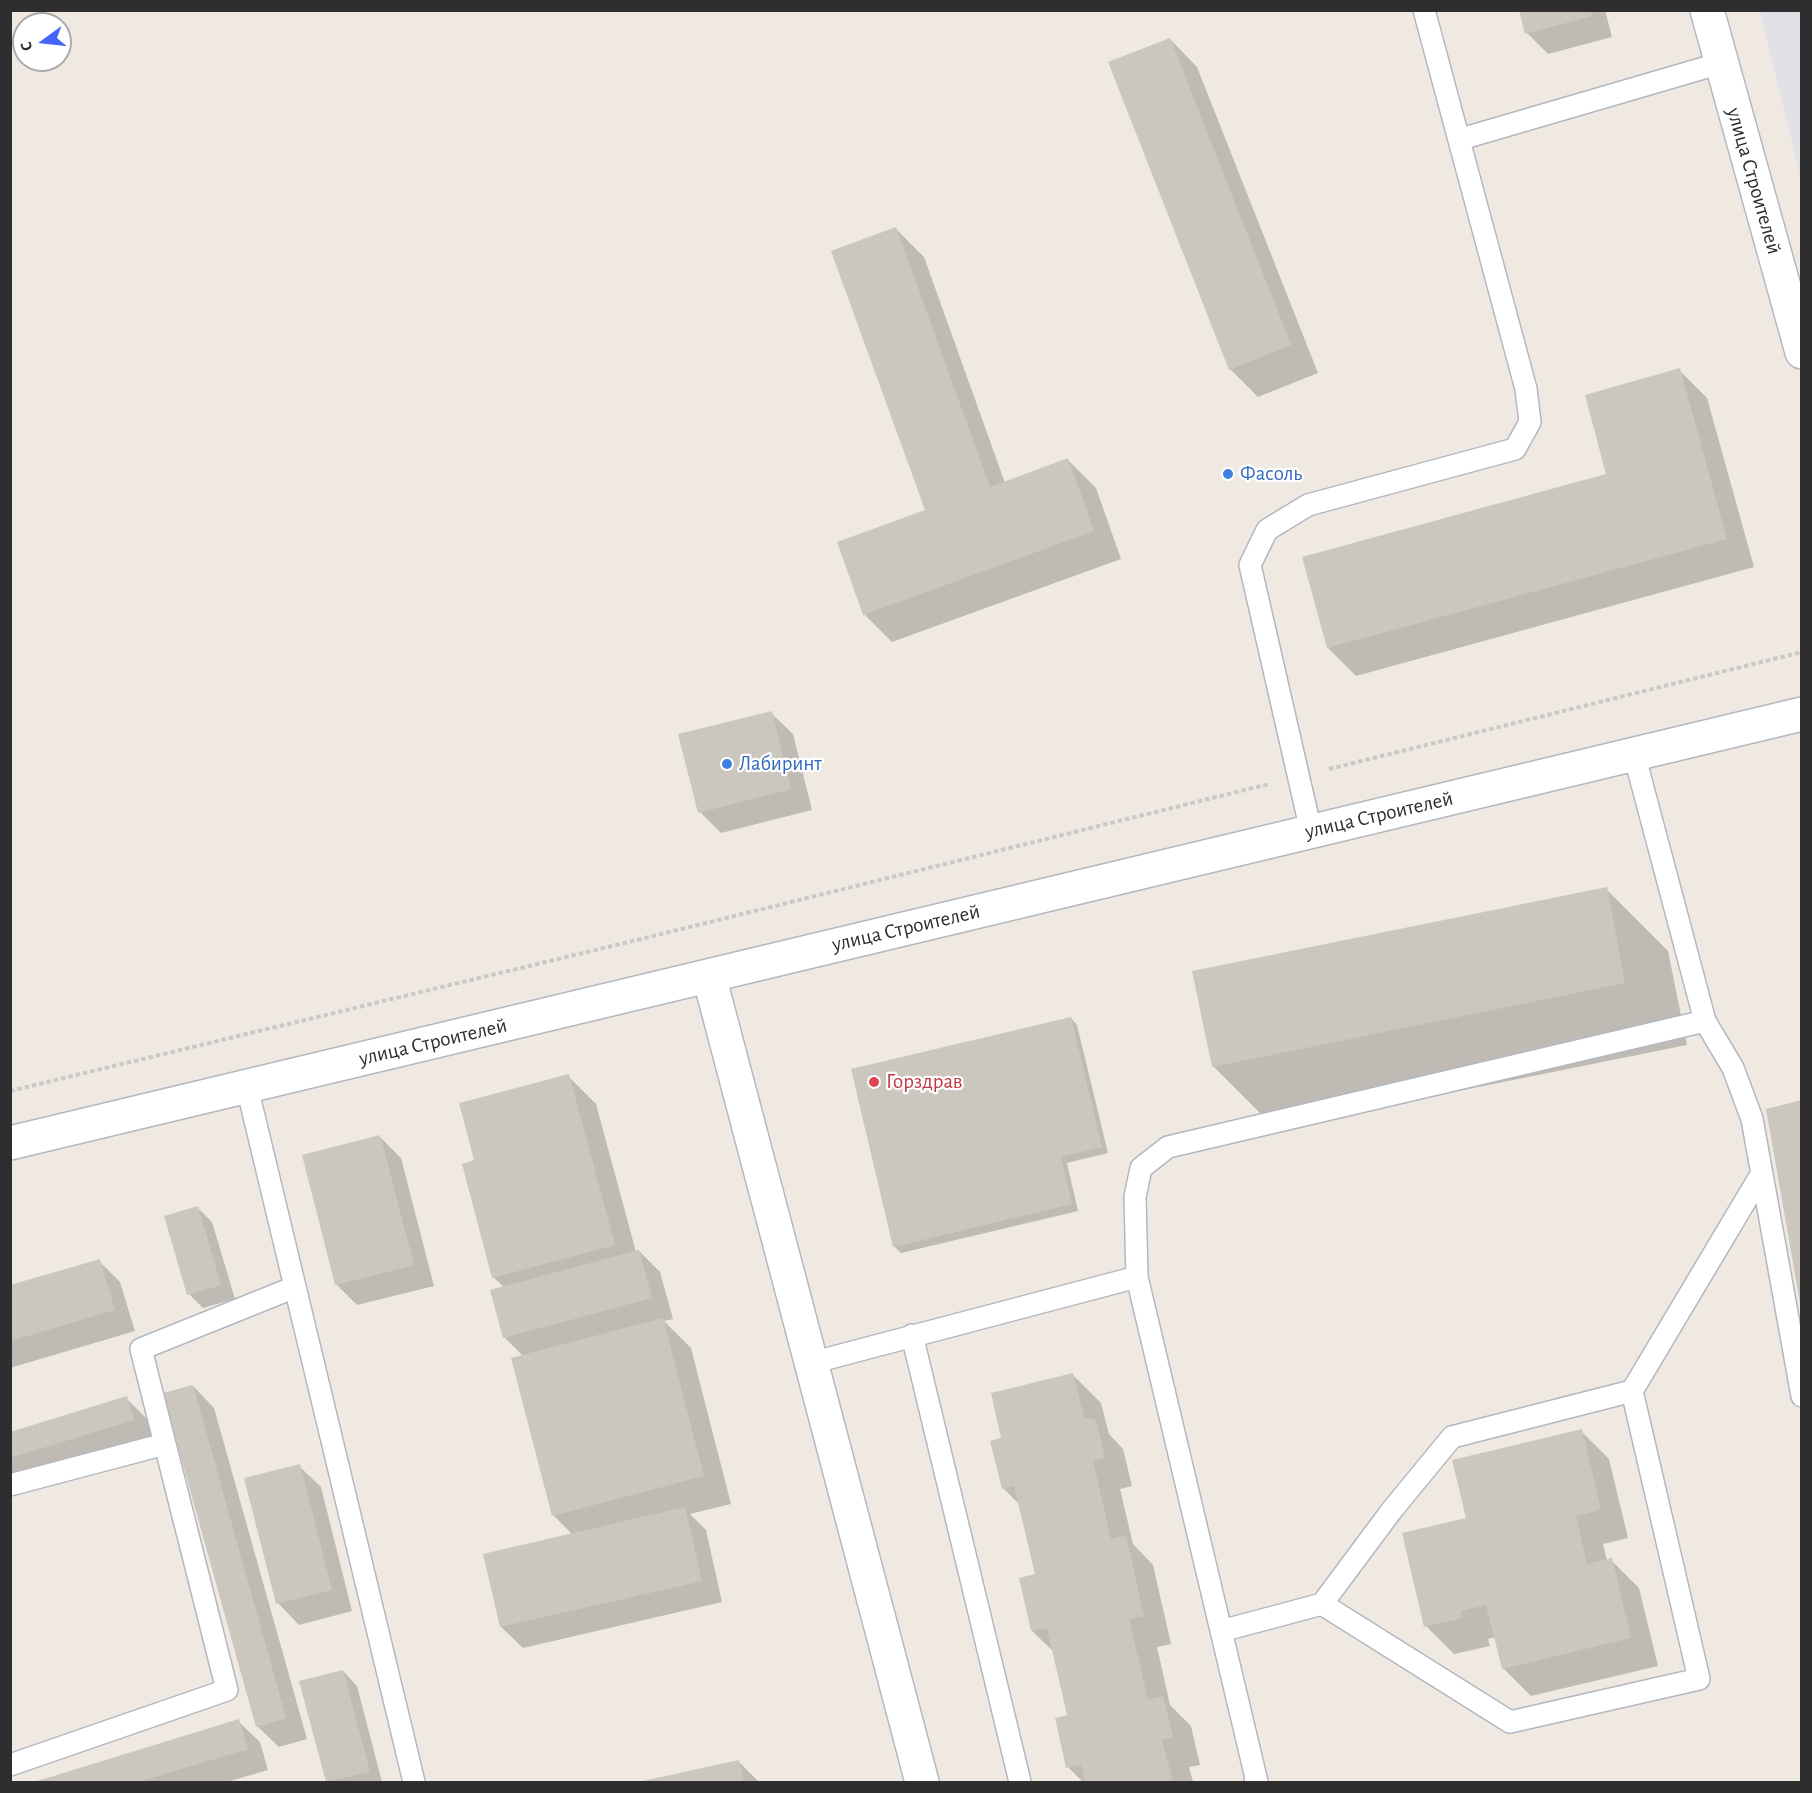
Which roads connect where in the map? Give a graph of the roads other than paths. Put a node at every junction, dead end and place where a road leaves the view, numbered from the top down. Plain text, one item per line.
1 (1424, 10) edge
2 (1707, 10) edge
3 (1721, 63) junction
4 (1461, 139) junction
5 (1802, 352) edge
6 (1802, 714) edge
7 (1635, 754) junction
8 (1311, 831) junction
9 (709, 976) junction
10 (1704, 1021) junction
11 (247, 1087) junction
12 (10, 1143) edge
13 (1762, 1173) junction
14 (1137, 1277) junction
15 (295, 1287) junction
16 (912, 1335) junction
17 (811, 1363) junction
18 (1632, 1391) junction
19 (1802, 1396) edge
20 (165, 1444) junction
21 (10, 1485) edge
22 (1322, 1604) junction
23 (1221, 1631) junction
24 (10, 1765) edge
25 (414, 1782) edge
26 (922, 1782) edge
27 (1020, 1782) edge
28 (1257, 1782) edge

1 - 4 lane
2 - 3 street, улица Строителей
3 - 4 lane
3 - 5 street, улица Строителей
4 - 8 lane
6 - 7 street, улица Строителей
7 - 8 street, улица Строителей
7 - 10 lane
8 - 9 street, улица Строителей
9 - 11 street, улица Строителей
9 - 17 street
10 - 13 lane
10 - 14 lane
11 - 12 street, улица Строителей
11 - 15 lane
13 - 18 lane
13 - 19 lane
14 - 16 lane
14 - 23 lane
15 - 20 lane
15 - 25 lane
16 - 17 lane
16 - 27 lane
17 - 26 street
18 - 22 lane
18 - 22 lane
20 - 21 lane
20 - 24 lane
22 - 23 lane
23 - 28 lane

